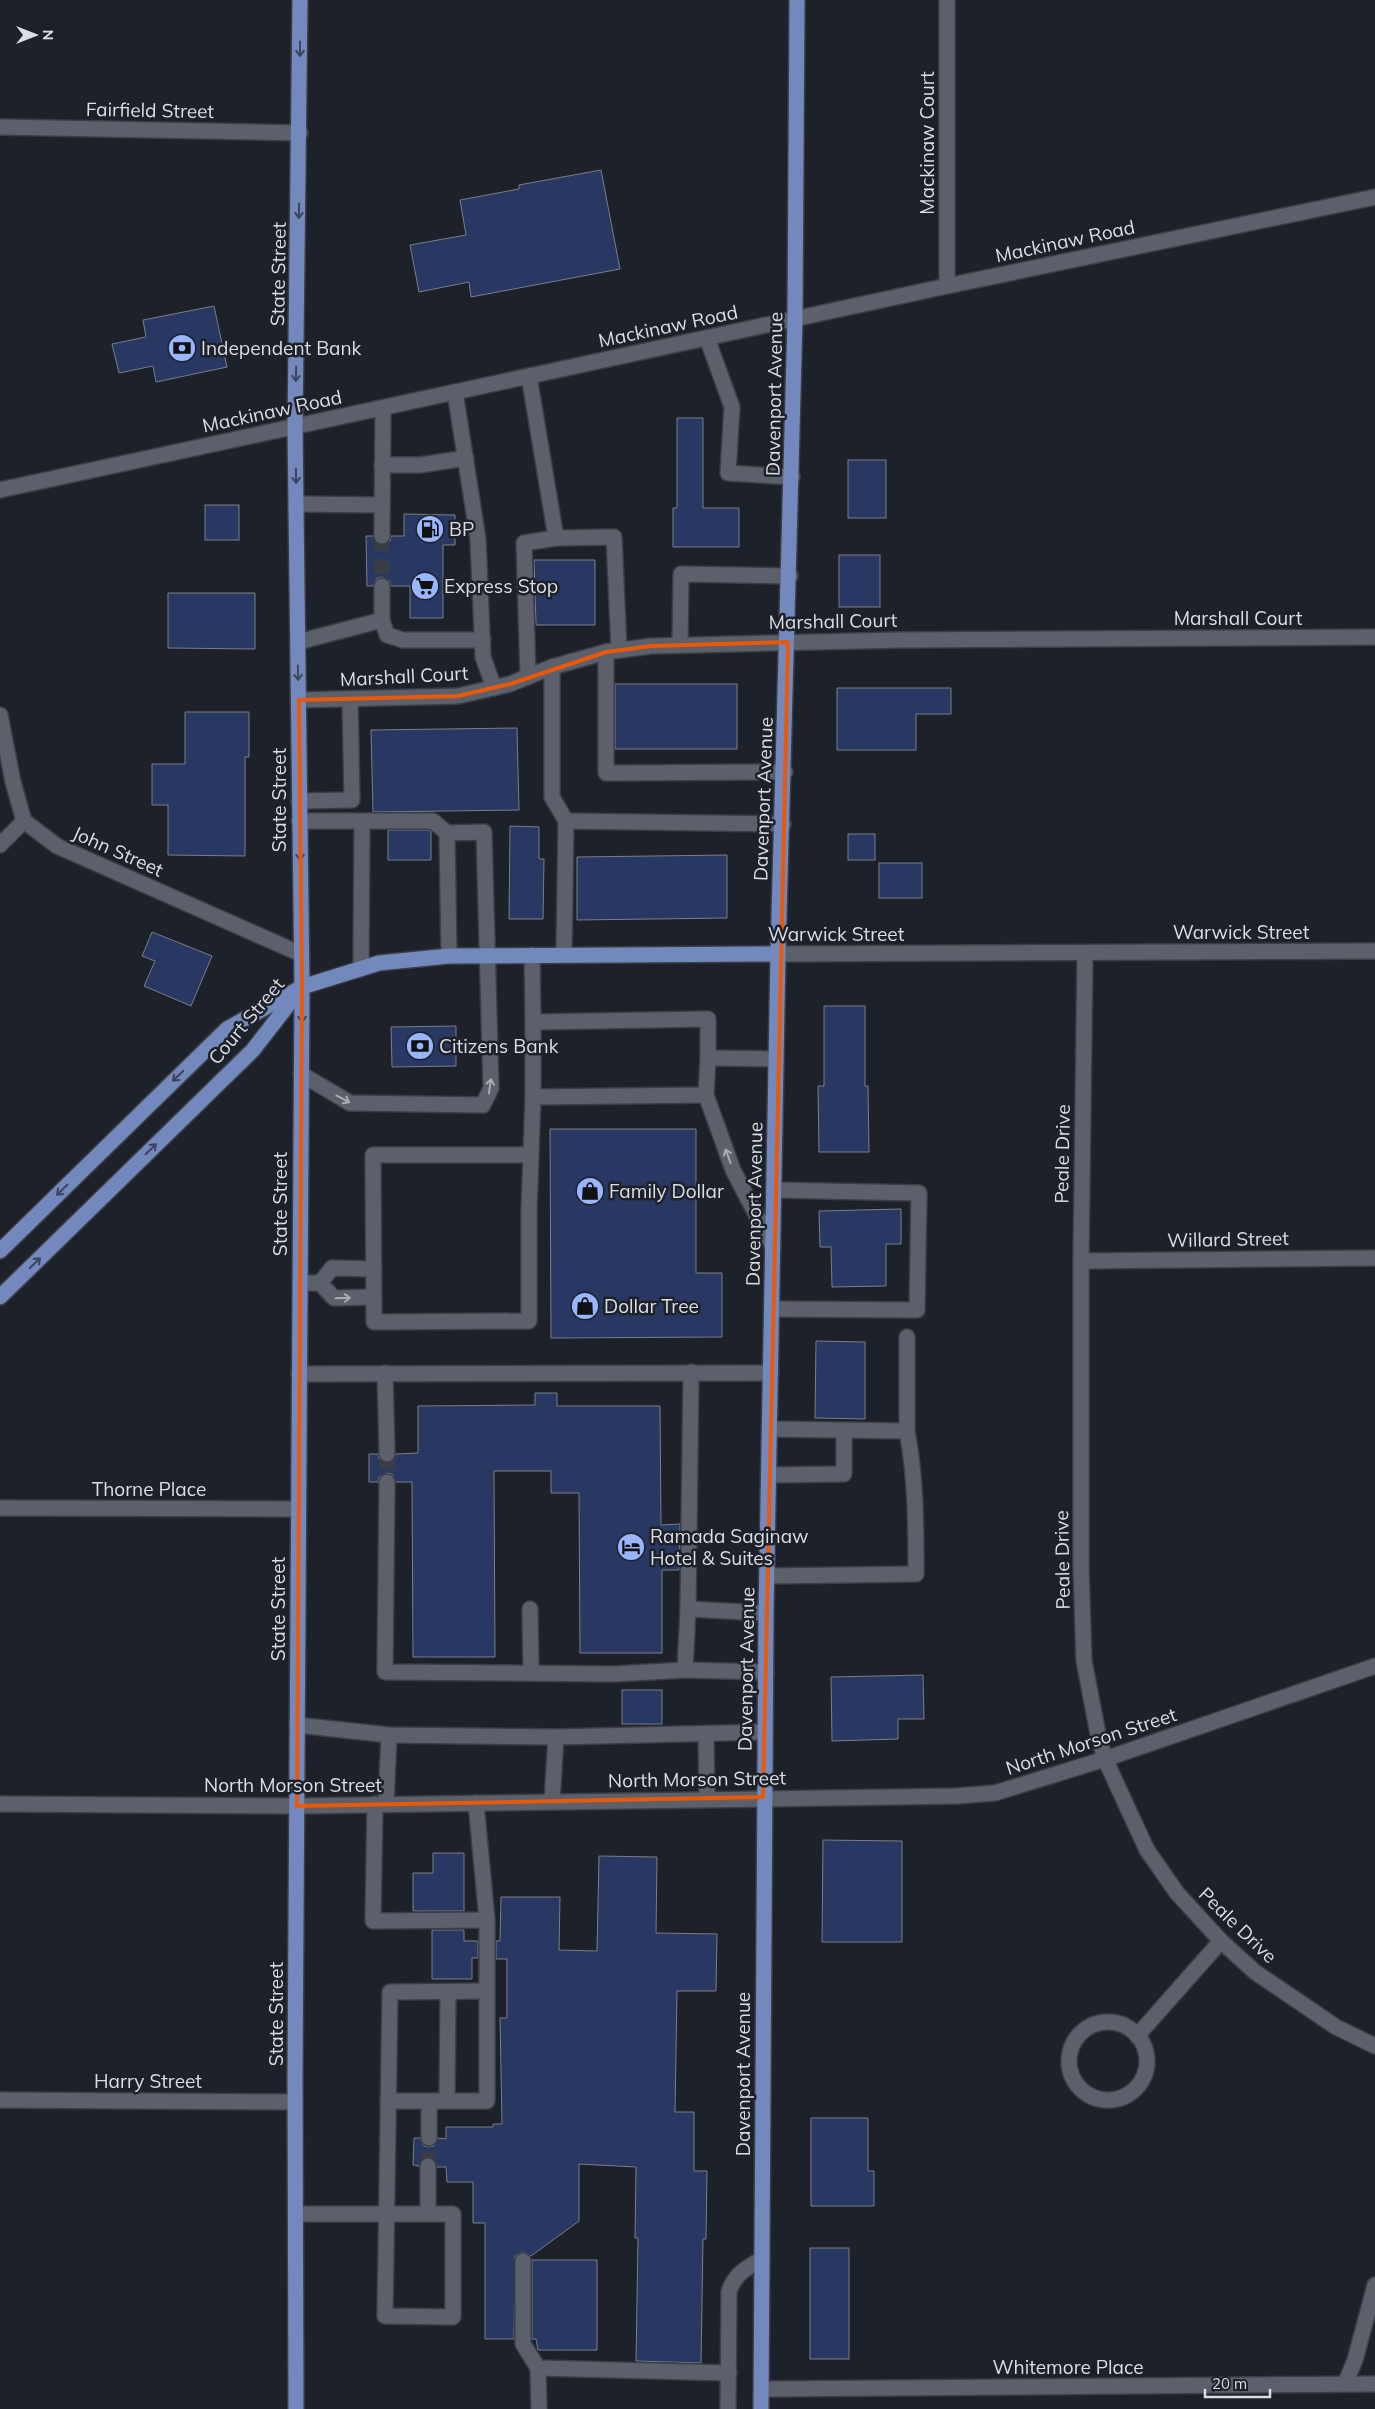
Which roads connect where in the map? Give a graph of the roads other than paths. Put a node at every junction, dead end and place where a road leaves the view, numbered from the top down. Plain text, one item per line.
1 (300, 0) edge
2 (797, 0) edge
3 (947, 0) edge
4 (0, 127) edge
5 (300, 133) junction
6 (1375, 197) edge
7 (947, 286) junction
8 (796, 319) junction
9 (706, 338) junction
10 (529, 376) junction
11 (455, 392) junction
12 (382, 408) junction
13 (295, 427) junction
14 (466, 458) junction
15 (382, 465) junction
16 (792, 477) junction
17 (0, 490) edge
18 (296, 504) junction
19 (382, 505) junction
20 (382, 536) tunnel mouth
21 (556, 538) junction
22 (790, 576) junction
23 (382, 586) tunnel mouth
24 (382, 620) junction
25 (1375, 637) edge
26 (483, 640) junction
27 (298, 642) junction
28 (788, 642) junction
29 (680, 645) junction
30 (613, 651) junction
31 (552, 667) junction
32 (528, 677) junction
33 (494, 688) junction
34 (350, 699) junction
35 (299, 700) junction
36 (0, 715) edge
37 (785, 772) junction
38 (7, 784) edge
39 (299, 801) junction
40 (299, 820) junction
41 (362, 820) junction
42 (24, 821) junction
43 (566, 821) junction
44 (782, 824) junction
45 (447, 833) junction
46 (0, 845) edge
47 (1375, 951) edge
48 (1085, 953) junction
49 (301, 954) junction
50 (564, 954) junction
51 (778, 954) junction
52 (486, 955) junction
53 (532, 955) junction
54 (449, 956) junction
55 (361, 969) junction
56 (302, 987) junction
57 (533, 1022) junction
58 (708, 1058) junction
59 (776, 1059) junction
60 (301, 1074) junction
61 (706, 1096) junction
62 (533, 1097) junction
63 (530, 1154) junction
64 (774, 1190) junction
65 (773, 1247) junction
66 (0, 1251) edge
67 (1375, 1258) edge
68 (1081, 1261) junction
69 (374, 1269) junction
70 (320, 1282) junction
71 (300, 1283) junction
72 (0, 1297) edge
73 (374, 1297) junction
74 (772, 1309) junction
75 (908, 1337) dead end
76 (691, 1372) junction
77 (385, 1373) junction
78 (771, 1373) junction
79 (299, 1374) junction
80 (770, 1430) junction
81 (844, 1430) junction
82 (907, 1431) junction
83 (387, 1454) tunnel mouth
84 (769, 1475) junction
85 (387, 1482) tunnel mouth
86 (0, 1508) edge
87 (298, 1509) junction
88 (767, 1576) junction
89 (530, 1609) dead end
90 (688, 1609) junction
91 (766, 1613) junction
92 (1375, 1666) edge
93 (685, 1670) junction
94 (766, 1672) junction
95 (531, 1673) junction
96 (297, 1725) junction
97 (764, 1732) junction
98 (389, 1735) junction
99 (706, 1735) junction
100 (556, 1738) junction
101 (1106, 1759) junction
102 (763, 1797) junction
103 (706, 1798) junction
104 (552, 1801) junction
105 (476, 1802) junction
106 (0, 1804) edge
107 (380, 1804) junction
108 (297, 1806) junction
109 (487, 1920) junction
110 (1221, 1941) junction
111 (486, 1991) junction
112 (448, 1993) junction
113 (1138, 2036) junction
114 (1375, 2046) edge
115 (0, 2100) edge
116 (388, 2101) junction
117 (429, 2101) junction
118 (447, 2101) junction
119 (295, 2102) junction
120 (429, 2138) tunnel mouth
121 (428, 2166) tunnel mouth
122 (428, 2213) junction
123 (297, 2214) junction
124 (386, 2215) junction
125 (762, 2259) junction
126 (523, 2261) dead end
127 (1375, 2286) edge
128 (538, 2368) junction
129 (728, 2373) junction
130 (1345, 2384) junction
131 (1375, 2384) edge
132 (762, 2389) junction
133 (296, 2409) edge
134 (539, 2409) edge
135 (728, 2409) edge
136 (762, 2409) edge

1 -> 5 main road, State Street
2 - 8 main road, Davenport Avenue
3 - 7 street, Mackinaw Court
4 - 5 street, Fairfield Street
5 -> 13 main road, State Street
6 - 7 street, Mackinaw Road
7 - 8 street, Mackinaw Road
8 - 9 street, Mackinaw Road
8 - 16 main road, Davenport Avenue
9 - 10 street, Mackinaw Road
9 - 16 street
10 - 11 street, Mackinaw Road
10 - 21 street
11 - 12 street, Mackinaw Road
11 - 14 street
12 - 13 street, Mackinaw Road
12 - 15 street
13 - 17 street, Mackinaw Road
13 -> 18 main road, State Street
14 - 15 street
14 - 26 street
15 - 19 street
16 - 22 main road, Davenport Avenue
18 - 19 street
18 - 27 main road, State Street
19 - 20 street
21 - 30 street
21 - 32 street
22 - 28 main road, Davenport Avenue
22 - 29 street
23 - 24 street
24 - 26 street
24 - 27 street
25 - 28 street, Marshall Court
26 - 33 street
27 -> 35 main road, State Street
28 - 29 street, Marshall Court
28 - 37 main road, Davenport Avenue
29 - 30 street, Marshall Court
30 - 31 street, Marshall Court
30 - 37 street
31 - 32 street, Marshall Court
31 - 43 street
32 - 33 street, Marshall Court
33 - 34 street, Marshall Court
34 - 35 street, Marshall Court
34 - 39 street
35 - 39 main road, State Street
36 - 38 street
37 - 44 main road, Davenport Avenue
38 - 42 street
39 - 40 main road, State Street
40 - 41 street
40 -> 49 main road, State Street
41 - 45 street
41 - 55 street
42 - 46 street
42 - 49 street, John Street
43 - 44 street
43 - 50 street
44 - 51 main road, Davenport Avenue
45 - 52 street
45 - 54 street
47 - 48 street, Warwick Street
48 - 51 street, Warwick Street
48 - 68 street, Peale Drive
49 - 56 main road, State Street
50 - 51 main road, Warwick Street
50 - 53 main road, Warwick Street
51 - 59 main road, Davenport Avenue
52 - 53 main road, Warwick Street
52 - 54 main road, Warwick Street
60 -> 52 street
53 - 57 street
54 - 55 main road, Warwick Street
55 - 56 main road, Warwick Street
56 -> 60 main road, State Street
56 -> 66 main road, Court Street
72 -> 56 main road, Court Street
57 - 58 street
57 - 62 street
58 - 59 street
58 - 61 street
59 - 64 main road, Davenport Avenue
60 - 71 main road, State Street
61 - 62 street
65 -> 61 street
62 - 63 street
63 - 69 street
63 - 73 street
64 - 65 main road, Davenport Avenue
64 - 74 street
65 - 74 main road, Davenport Avenue
67 - 68 street, Willard Street
68 - 101 street, Peale Drive
69 - 70 street
69 - 73 street
70 - 71 street
70 -> 73 street
71 - 79 main road, State Street
74 - 78 main road, Davenport Avenue
75 - 82 street
76 - 77 street
76 - 78 street
76 - 90 street
77 - 79 street
77 - 83 street
78 - 80 main road, Davenport Avenue
79 - 87 main road, State Street
80 - 81 street
80 - 84 main road, Davenport Avenue
81 - 82 street
81 - 84 street
82 - 88 street
84 - 88 main road, Davenport Avenue
85 - 95 street
86 - 87 street, Thorne Place
87 - 96 main road, State Street
88 - 91 main road, Davenport Avenue
89 - 95 street
90 - 91 street
90 - 93 street
91 - 94 main road, Davenport Avenue
92 - 101 street, North Morson Street
93 - 94 street
93 - 95 street
94 - 97 main road, Davenport Avenue
96 - 98 street
96 - 108 main road, State Street
97 - 99 street
97 - 102 main road, Davenport Avenue
98 - 100 street
98 - 107 street
99 - 100 street
99 - 103 street
100 - 104 street
101 - 102 street, North Morson Street
101 - 110 street, Peale Drive
102 - 103 street, North Morson Street
102 - 125 main road, Davenport Avenue
103 - 104 street, North Morson Street
104 - 105 street, North Morson Street
105 - 107 street, North Morson Street
105 - 109 street
106 - 108 street, North Morson Street
107 - 108 street, North Morson Street
107 - 109 street
108 - 119 main road, State Street
109 - 111 street
110 - 113 street
110 - 114 street, Peale Drive
111 - 112 street
111 - 118 street
112 - 116 street
112 - 118 street
113 - 113 street
115 - 119 street, Harry Street
116 - 117 street
116 - 124 street
117 - 118 street
117 - 120 street
119 - 123 main road, State Street
121 - 122 street
122 - 124 street
122 - 124 street
123 - 124 street
123 - 133 main road, State Street
125 - 129 street
125 - 132 main road, Davenport Avenue
126 - 128 street
127 - 130 street
128 - 129 street
128 - 134 street
129 - 135 street
130 - 131 street, Whitemore Place
130 - 132 street, Whitemore Place
132 - 136 main road, Davenport Avenue

